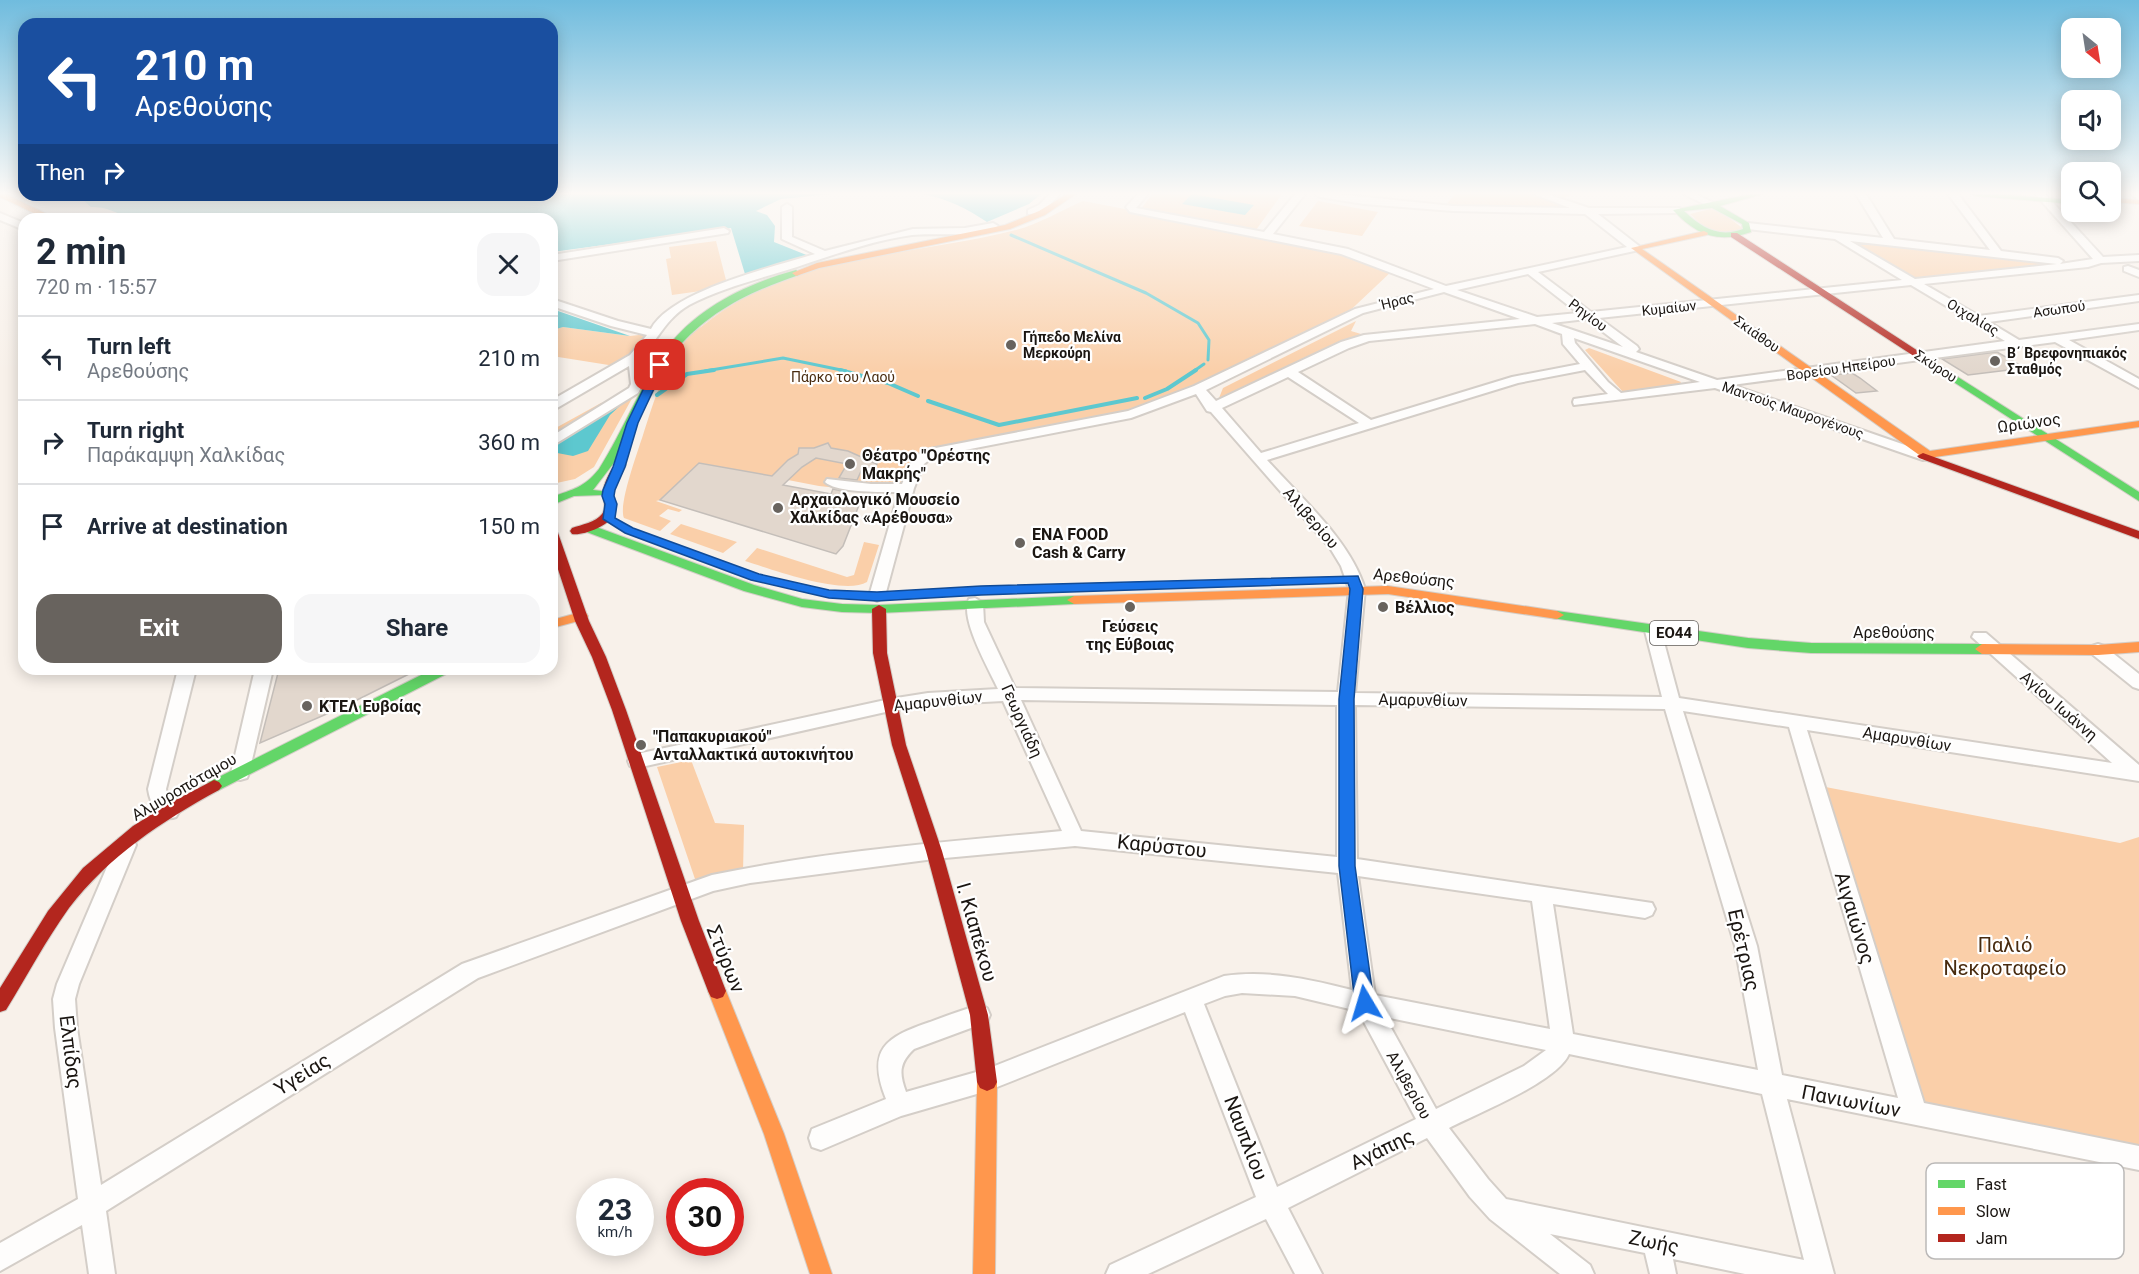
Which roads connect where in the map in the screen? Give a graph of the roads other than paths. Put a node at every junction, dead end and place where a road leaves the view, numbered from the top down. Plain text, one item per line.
1 (581, 253) edge
2 (821, 253) edge
3 (831, 253) edge
4 (878, 253) edge
5 (1351, 253) edge
6 (1610, 253) edge
7 (1643, 253) edge
8 (1762, 253) edge
9 (1864, 253) edge
10 (1993, 253) edge
11 (2087, 253) edge
12 (1998, 254) joint
13 (825, 255) junction
14 (558, 257) edge
15 (2139, 258) edge
16 (2094, 262) junction
17 (1530, 271) junction
18 (2135, 271) edge
19 (1914, 283) junction
20 (1445, 289) junction
21 (1822, 292) junction
22 (2139, 298) edge
23 (558, 304) edge
24 (1714, 304) junction
25 (1589, 316) junction
26 (1978, 320) junction
27 (1536, 321) junction
28 (2139, 327) edge
29 (1568, 332) junction
30 (654, 333) junction
31 (2057, 338) junction
32 (2018, 344) junction
33 (1922, 357) junction
34 (634, 358) junction
35 (1646, 359) junction
36 (1588, 366) junction
37 (1289, 372) junction
38 (1810, 372) junction
39 (1718, 384) junction
40 (2139, 384) edge
41 (1198, 389) junction
42 (1619, 397) junction
43 (558, 402) edge
44 (1579, 402) dead end
45 (1212, 408) junction
46 (632, 423) junction
47 (1369, 424) junction
48 (2139, 424) edge
49 (2047, 437) junction
50 (558, 438) edge
51 (1926, 455) junction
52 (1258, 458) junction
53 (832, 482) dead end
54 (907, 488) junction
55 (581, 492) junction
56 (558, 497) edge
57 (2139, 497) edge
58 (609, 500) junction
59 (608, 515) junction
60 (583, 530) junction
61 (558, 532) edge
62 (2139, 535) edge
63 (558, 550) edge
64 (1355, 584) junction
65 (878, 603) junction
66 (975, 603) junction
67 (579, 612) junction
68 (558, 616) edge
69 (558, 621) edge
70 (1653, 631) junction
71 (2130, 633) dead end
72 (1980, 637) junction
73 (2139, 647) edge
74 (1994, 649) junction
75 (2098, 650) junction
76 (599, 657) junction
77 (186, 675) edge
78 (263, 675) edge
79 (433, 675) edge
80 (2139, 683) edge
81 (1010, 694) junction
82 (1346, 699) junction
83 (1672, 703) junction
84 (890, 705) junction
85 (1796, 722) junction
86 (637, 761) junction
87 (240, 773) junction
88 (2138, 774) edge
89 (169, 812) junction
90 (1075, 838) junction
91 (127, 841) junction
92 (934, 851) junction
93 (1347, 866) junction
94 (680, 894) junction
95 (1541, 894) junction
96 (1645, 909) dead end
97 (1191, 998) junction
98 (1365, 1003) junction
99 (0, 1004) edge
100 (980, 1015) junction
101 (1563, 1042) junction
102 (987, 1080) junction
103 (1772, 1085) junction
104 (900, 1105) junction
105 (1915, 1114) junction
106 (1432, 1125) junction
107 (821, 1138) dead end
108 (2139, 1158) edge
109 (1271, 1203) junction
110 (92, 1204) junction
111 (1498, 1210) junction
112 (1656, 1242) junction
113 (0, 1258) edge
114 (1127, 1272) edge
115 (102, 1274) edge
116 (821, 1274) edge
117 (984, 1274) edge
118 (1309, 1274) edge
119 (1581, 1274) edge
120 (1663, 1274) edge
121 (1809, 1274) edge
122 (1821, 1274) edge

1 - 14 street
2 - 13 street
3 - 13 street
4 - 46 main road
5 - 20 street, Μαντούς Μαυρογένους
6 - 17 street, Ήρας
7 - 24 main road, Σκιάθου
8 - 21 main road, Σκύρου
9 - 19 street, Οιχαλίας
10 - 12 street
11 - 16 street
12 - 16 street
13 - 30 street
15 - 16 street, Κυμαίων
16 - 18 street
16 - 19 street, Κυμαίων
17 - 20 street, Ήρας
17 - 25 street, Ρηγίου
19 - 21 street, Κυμαίων
19 - 26 street, Οιχαλίας
20 - 27 street, Μαντούς Μαυρογένους
20 - 41 street, Ήρας
21 - 24 street, Κυμαίων
21 - 33 main road, Σκύρου
22 - 26 street, Ασωπού
23 - 30 street
24 - 25 street, Κυμαίων
24 - 38 main road, Σκιάθου
25 - 27 street, Κυμαίων
25 - 35 street, Ρηγίου
26 - 32 street, Οιχαλίας
27 - 29 street, Μαντούς Μαυρογένους
27 - 37 street, Κυμαίων
28 - 31 street, Βορείου Ηπείρου
29 - 35 street, Μαντούς Μαυρογένους
29 - 36 street
30 - 34 street
31 - 32 street, Βορείου Ηπείρου
31 - 40 street
32 - 33 street, Βορείου Ηπείρου
33 - 38 street, Βορείου Ηπείρου
33 - 49 main road, Σκύρου
34 - 43 street
34 - 50 street
35 - 39 street, Μαντούς Μαυρογένους
36 - 42 street
36 - 47 street
37 - 45 street, Κυμαίων
37 - 47 street
38 - 39 street, Βορείου Ηπείρου
38 - 51 main road, Σκιάθου
39 - 42 street, Βορείου Ηπείρου
39 - 51 street, Μαντούς Μαυρογένους
41 - 45 street, Αλιβερίου
41 - 54 street, Ήρας
42 - 44 street, Βορείου Ηπείρου
45 - 52 street, Αλιβερίου
46 - 55 main road
46 - 58 main road
47 - 52 street
48 - 49 main road, Ωριώνος
49 - 51 main road, Ωριώνος
49 - 57 main road, Σκύρου
51 - 62 main road, Μαντούς Μαυρογένους
52 - 64 street, Αλιβερίου
53 - 54 street
54 - 65 street
55 - 56 main road
55 - 58 main road
58 - 59 main road
59 - 60 main road
59 - 65 main road, Αρεθούσης / ΕΟ44
60 - 61 main road, ΕΟ44
60 - 65 main road, Αρεθούσης / ΕΟ44
60 - 76 main road, Στύρων
63 - 67 main road, Στύρων
64 - 65 main road, Αρεθούσης / ΕΟ44
64 - 66 main road, Αρεθούσης / ΕΟ44
64 - 70 main road, Αρεθούσης / ΕΟ44
64 - 72 main road, Αρεθούσης / ΕΟ44
64 - 82 street, Αλιβερίου
65 - 66 main road, Αρεθούσης / ΕΟ44
65 - 84 main road, Ι. Κιαπέκου
66 - 81 street, Γεωργιάδη
67 - 68 main road
67 - 69 main road
67 - 76 main road, Στύρων
70 - 74 main road, Αρεθούσης / ΕΟ44
70 - 83 street, Ερέτριας
71 - 72 main road, Αρεθούσης / ΕΟ44
72 - 74 street, Αγίου Ιωάννη
73 - 75 main road, Αρεθούσης / ΕΟ44
74 - 75 main road, Αρεθούσης / ΕΟ44
74 - 88 street, Αγίου Ιωάννη
75 - 80 street
76 - 86 main road, Στύρων
77 - 89 street
78 - 87 street
79 - 87 main road, Αλμυροπόταμου
81 - 82 street, Αμαρυνθίων
81 - 84 street, Αμαρυνθίων
81 - 90 street, Γεωργιάδη
82 - 83 street, Αμαρυνθίων
82 - 93 street, Αλιβερίου
83 - 85 street, Αμαρυνθίων
83 - 103 street, Ερέτριας
84 - 86 street, Αμαρυνθίων
84 - 92 main road, Ι. Κιαπέκου
85 - 88 street, Αμαρυνθίων
85 - 105 street, Αιγαιώνος
86 - 94 main road, Στύρων
87 - 89 main road, Αλμυροπόταμου
89 - 91 main road, Αλμυροπόταμου
90 - 92 street, Καρύστου
90 - 93 street, Καρύστου
91 - 99 main road, Αλμυροπόταμου
91 - 110 street, Ελπίδας
92 - 94 street, Καρύστου
92 - 100 main road, Ι. Κιαπέκου
93 - 95 street, Καρύστου
93 - 98 street, Αλιβερίου
94 - 110 street, Υγείας
94 - 116 main road, Στύρων
95 - 96 street, Καρύστου
95 - 101 street
97 - 98 street, Πανιωνίων
97 - 102 street, Πανιωνίων
97 - 109 street, Ναυπλίου
98 - 101 street, Πανιωνίων
98 - 106 street, Αλιβερίου
100 - 102 main road, Ι. Κιαπέκου
100 - 104 street
101 - 103 street, Πανιωνίων
101 - 106 street, Αγάπης
102 - 104 street, Πανιωνίων
102 - 117 main road, Ι. Κιαπέκου
103 - 105 street, Πανιωνίων
103 - 122 street, Ερέτριας
104 - 107 street, Πανιωνίων
105 - 108 street, Πανιωνίων
106 - 109 street, Αγάπης
106 - 111 street, Αλιβερίου
109 - 114 street, Αγάπης
109 - 118 street, Ναυπλίου
110 - 113 street, Υγείας
110 - 115 street, Ελπίδας
111 - 112 street, Ζωής
111 - 119 street, Αλιβερίου
112 - 120 street
112 - 121 street, Ζωής

